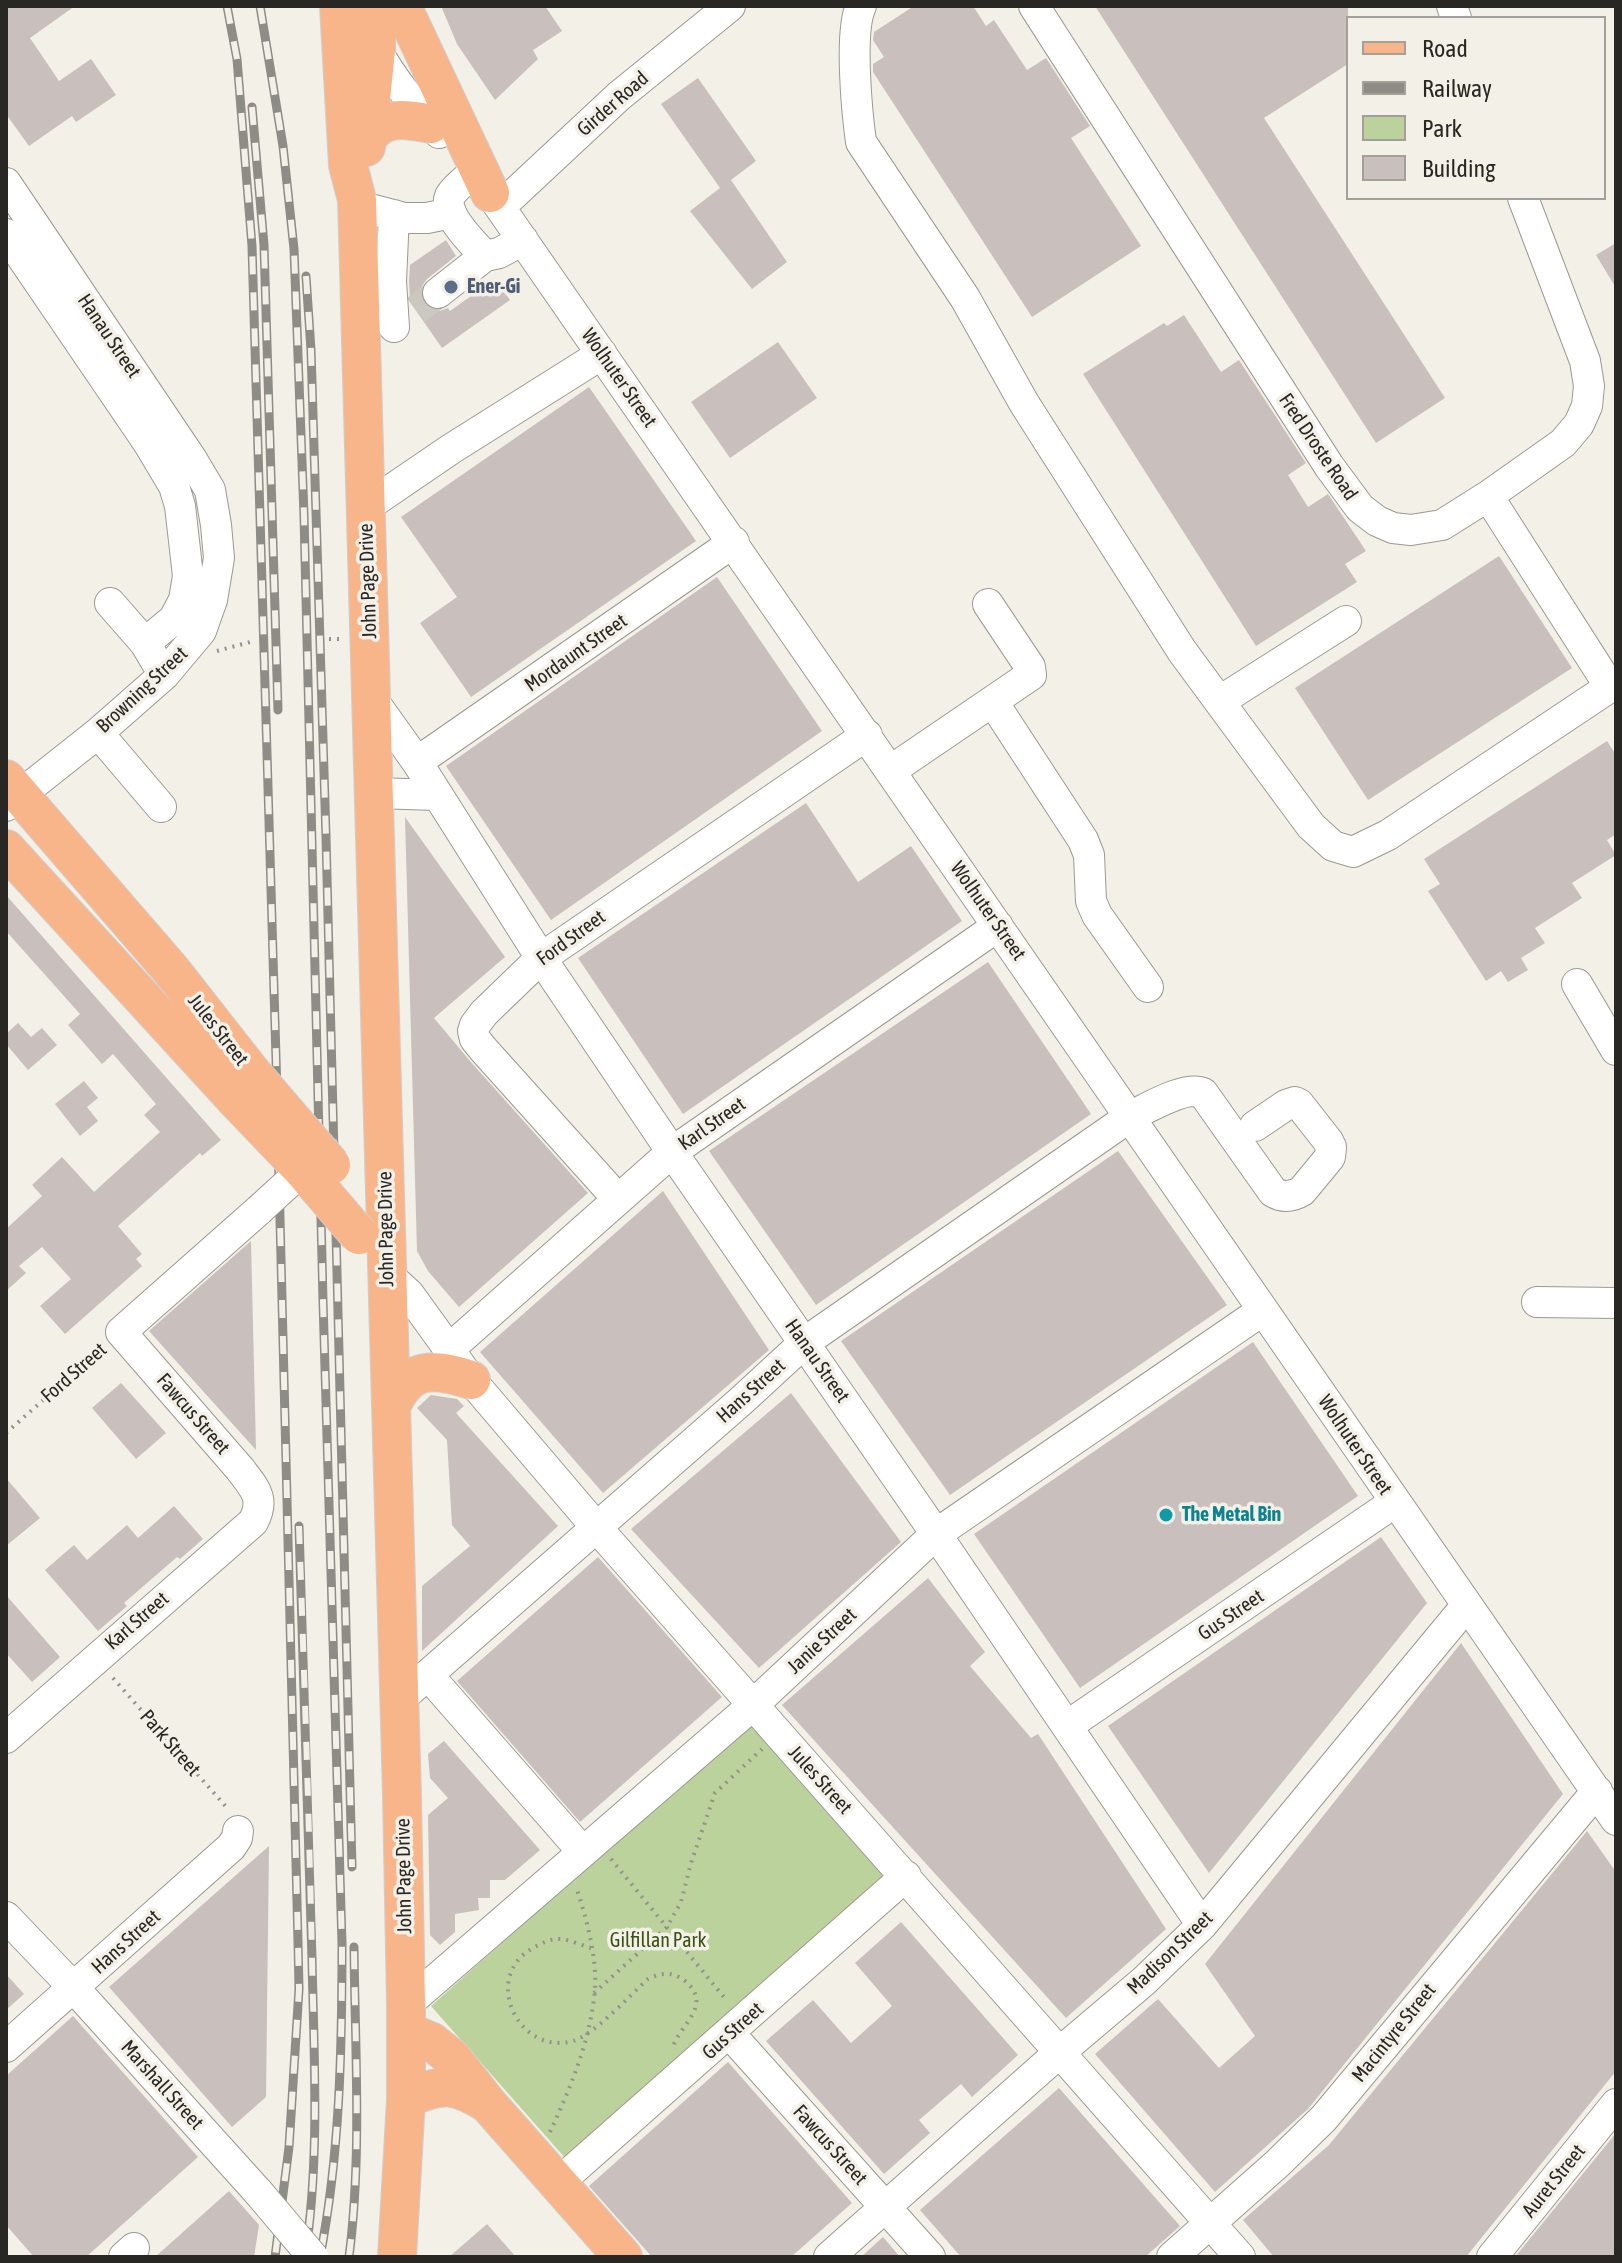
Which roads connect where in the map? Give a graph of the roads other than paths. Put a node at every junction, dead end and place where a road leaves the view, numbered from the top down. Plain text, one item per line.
1 (339, 6) edge
2 (357, 6) edge
3 (377, 6) edge
4 (402, 6) edge
5 (730, 6) edge
6 (861, 6) edge
7 (1034, 6) edge
8 (376, 50) junction
9 (431, 124) junction
10 (367, 139) junction
11 (6, 183) edge
12 (488, 191) junction
13 (1524, 200) edge
14 (357, 203) junction
15 (451, 213) junction
16 (394, 215) junction
17 (6, 234) edge
18 (523, 240) junction
19 (485, 256) junction
20 (402, 318) junction
21 (602, 354) junction
22 (210, 490) joint
23 (1488, 496) junction
24 (366, 507) junction
25 (734, 542) junction
26 (110, 603) dead end
27 (988, 604) dead end
28 (1346, 621) dead end
29 (145, 643) junction
30 (164, 675) junction
31 (372, 699) junction
32 (1220, 701) junction
33 (993, 702) junction
34 (98, 733) junction
35 (867, 735) junction
36 (417, 762) junction
37 (890, 771) junction
38 (10, 793) edge
39 (374, 793) junction
40 (437, 795) junction
41 (161, 807) dead end
42 (6, 849) edge
43 (998, 926) junction
44 (541, 958) junction
45 (172, 971) junction
46 (1577, 984) dead end
47 (1148, 987) dead end
48 (141, 998) junction
49 (1616, 1050) edge
50 (244, 1087) junction
51 (1131, 1116) junction
52 (1255, 1126) dead end
53 (672, 1152) junction
54 (312, 1162) junction
55 (617, 1198) junction
56 (381, 1250) junction
57 (1537, 1302) dead end
58 (1616, 1303) edge
59 (1263, 1310) junction
60 (121, 1332) joint
61 (805, 1342) junction
62 (448, 1350) junction
63 (471, 1380) junction
64 (391, 1407) junction
65 (260, 1500) joint
66 (1395, 1502) junction
67 (597, 1528) junction
68 (936, 1534) junction
69 (1467, 1605) junction
70 (428, 1675) junction
71 (399, 1700) junction
72 (753, 1705) junction
73 (1067, 1726) junction
74 (6, 1738) edge
75 (1597, 1791) junction
76 (1616, 1820) edge
77 (238, 1831) road end
78 (582, 1853) junction
79 (906, 1876) junction
80 (6, 1917) edge
81 (1202, 1925) junction
82 (74, 1988) junction
83 (406, 2018) junction
84 (737, 2027) junction
85 (6, 2047) edge
86 (1060, 2052) junction
87 (406, 2099) junction
88 (488, 2104) junction
89 (1616, 2104) edge
90 (548, 2171) junction
91 (887, 2207) junction
92 (1210, 2223) junction
93 (313, 2257) edge
94 (397, 2257) edge
95 (623, 2257) edge
96 (829, 2257) edge
97 (930, 2257) edge
98 (1172, 2257) edge
99 (1240, 2257) edge
100 (1492, 2257) edge

1 - 14 main road, John Page Drive
2 - 8 street, Wolhuter Street
3 - 8 main road, John Page Drive
4 - 12 main road
5 - 12 street, Girder Road
6 - 32 street
7 - 23 street, Fred Droste Road
8 - 9 street, Wolhuter Street
8 - 10 main road, John Page Drive
9 - 10 main road
9 - 12 street, Wolhuter Street
10 - 14 main road, John Page Drive
11 - 22 street, Hanau Street
12 - 15 street, Girder Road
12 - 18 street, Wolhuter Street
13 - 23 street, Fred Droste Road
14 - 16 street
14 - 20 main road, John Page Drive
15 - 16 street
15 - 19 street
16 - 20 street
17 - 29 street
18 - 19 street
18 - 21 street, Wolhuter Street
19 - 20 street
20 - 24 main road, John Page Drive
21 - 24 street
21 - 25 street, Wolhuter Street
22 - 30 street, Browning Street
23 - 32 street
24 - 31 main road, John Page Drive
25 - 35 street, Wolhuter Street
25 - 36 street, Mordaunt Street
26 - 29 street
27 - 33 street
28 - 32 street
29 - 30 street
30 - 34 street, Browning Street
31 - 36 street, Hanau Street
31 - 39 main road, John Page Drive
33 - 37 street
33 - 47 street
34 - 38 street, Browning Street
34 - 41 street
35 - 37 street, Wolhuter Street
35 - 44 street, Ford Street
36 - 40 street, Hanau Street
37 - 43 street, Wolhuter Street
38 - 45 main road, Jules Street
39 - 40 street
39 - 56 main road, John Page Drive
40 - 44 street, Hanau Street
42 - 48 main road, Jules Street
43 - 51 street, Wolhuter Street
43 - 53 street, Karl Street
44 - 53 street, Hanau Street
44 - 55 street, Ford Street
45 - 48 main road
45 - 50 main road, Jules Street
46 - 49 street
48 - 50 main road, Jules Street
50 - 54 main road, Jules Street, bridge
51 - 52 street, Hans Street
51 - 59 street, Wolhuter Street
51 - 61 street, Hans Street
53 - 55 street, Karl Street
53 - 61 street, Hanau Street
54 - 56 main road, Jules Street, bridge
54 - 60 street, Ford Street, bridge
55 - 62 street, Karl Street
56 - 62 street, Jules Street
56 - 64 main road, John Page Drive
57 - 58 street
59 - 66 street, Wolhuter Street
59 - 68 street, Janie Street
60 - 65 street, Fawcus Street
61 - 67 street, Hans Street
61 - 68 street, Hanau Street
62 - 63 street, Jules Street
63 - 64 main road
63 - 67 street, Jules Street
64 - 71 main road, John Page Drive
65 - 74 street, Karl Street
66 - 69 street, Wolhuter Street
66 - 73 street, Gus Street
67 - 70 street, Hans Street
67 - 72 street, Jules Street
68 - 72 street, Janie Street
68 - 73 street, Hanau Street
69 - 75 street, Wolhuter Street
69 - 81 street, Madison Street
70 - 71 street, Hans Street
70 - 78 street
71 - 83 main road, John Page Drive
72 - 78 street, Janie Street
72 - 79 street, Jules Street
73 - 81 street, Hanau Street
75 - 76 street, Wolhuter Street
75 - 92 street, Macintyre Street
77 - 82 street, Hans Street
78 - 83 street, Janie Street
79 - 84 street, Gus Street
79 - 86 street, Jules Street
80 - 82 street, Marshall Street
81 - 86 street, Madison Street
82 - 85 street, Hans Street
82 - 93 street, Marshall Street, bridge
83 - 87 main road, John Page Drive
83 - 88 main road
84 - 90 street, Gus Street
84 - 91 street, Fawcus Street
86 - 91 street, Madison Street
86 - 92 street, Jules Street
87 - 88 main road
87 - 94 main road, John Page Drive
88 - 90 main road
89 - 100 street, Auret Street
90 - 95 main road
91 - 96 street, Madison Street
91 - 97 street, Fawcus Street
92 - 98 street, Macintyre Street
92 - 99 street, Jules Street

